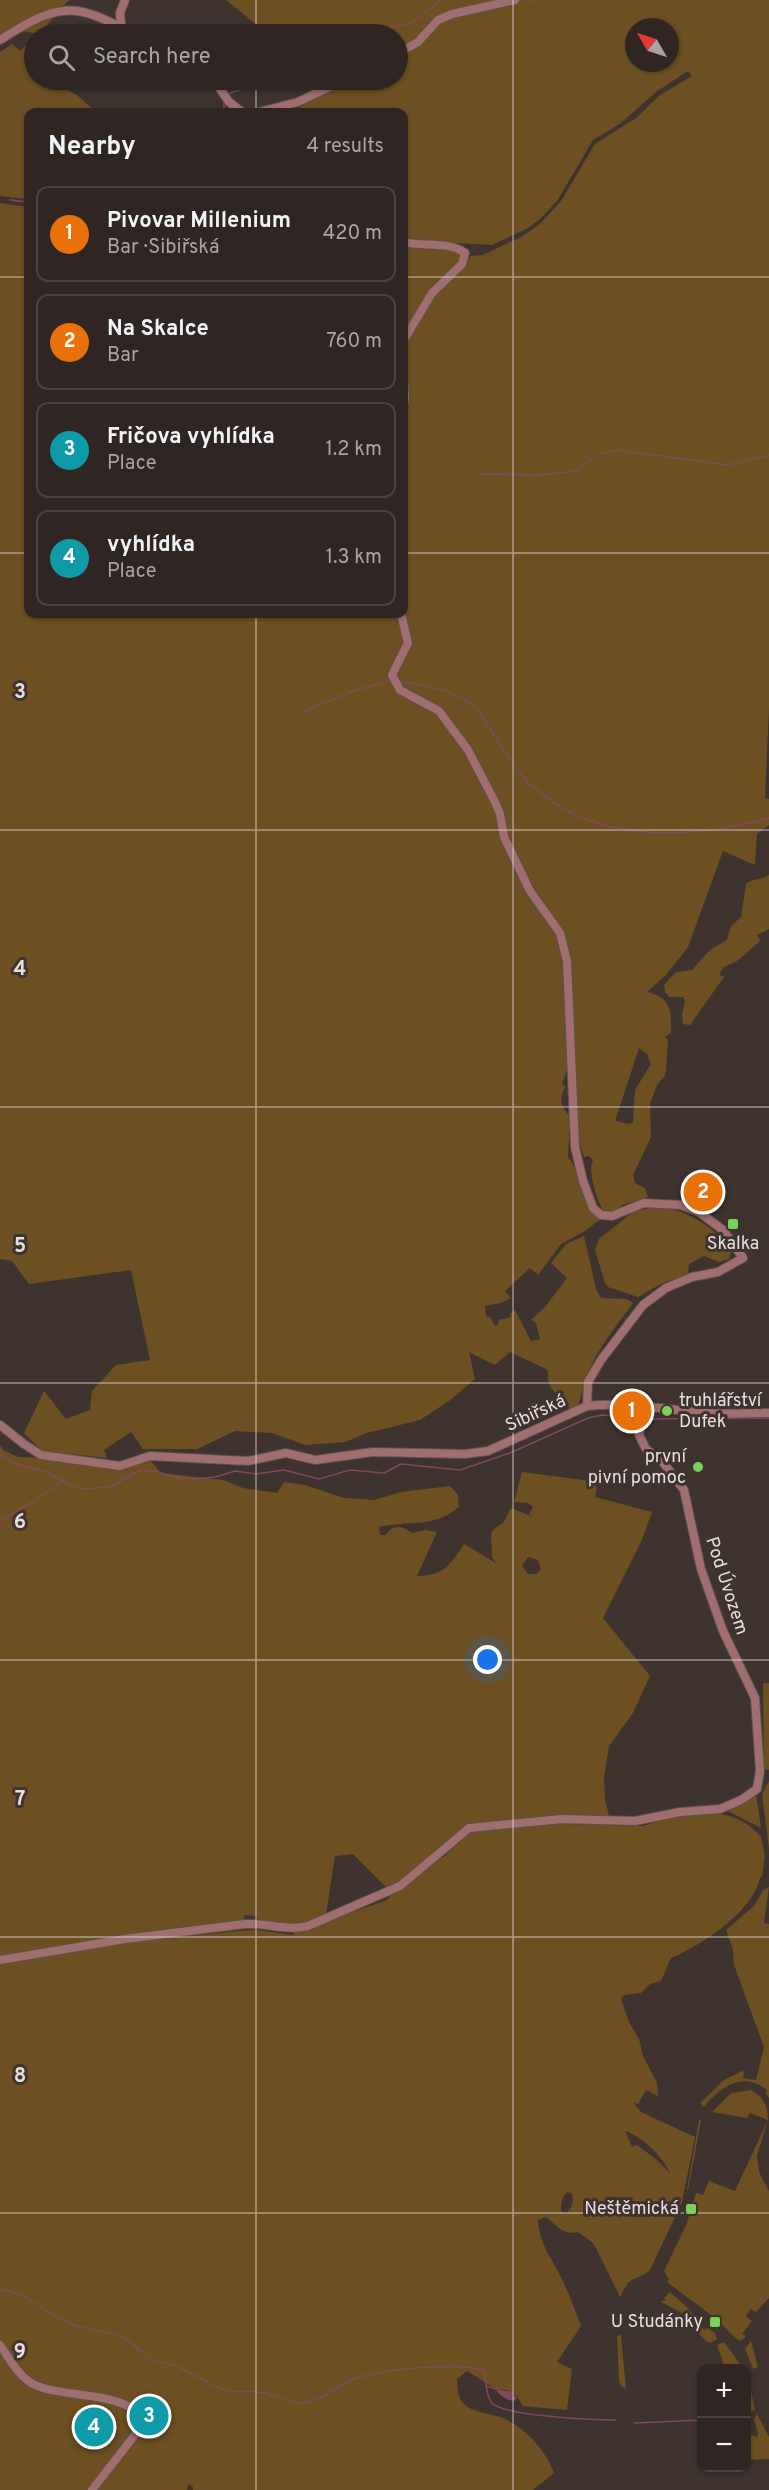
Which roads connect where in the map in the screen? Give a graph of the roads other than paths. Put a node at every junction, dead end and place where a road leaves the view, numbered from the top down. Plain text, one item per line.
1 (125, 0) edge
2 (515, 0) edge
3 (24, 24) edge
4 (24, 24) edge
5 (121, 24) joint
6 (0, 40) edge
7 (408, 48) edge
8 (220, 90) edge
9 (323, 90) edge
10 (237, 108) edge
11 (275, 108) edge
12 (408, 242) edge
13 (408, 333) edge
14 (402, 618) edge
15 (645, 1405) junction
16 (587, 1407) junction
17 (769, 1413) edge
18 (0, 1425) edge
19 (0, 1960) edge
20 (0, 2345) edge
21 (92, 2490) edge

1 - 5 street
2 - 7 street
3 - 5 street
4 - 6 street
8 - 10 street
9 - 11 street
12 - 13 street
14 - 16 street
15 - 16 street, Sibiřská
15 - 17 street, Sibiřská
15 - 19 street, Pod Úvozem
16 - 18 street, Sibiřská
20 - 21 street

